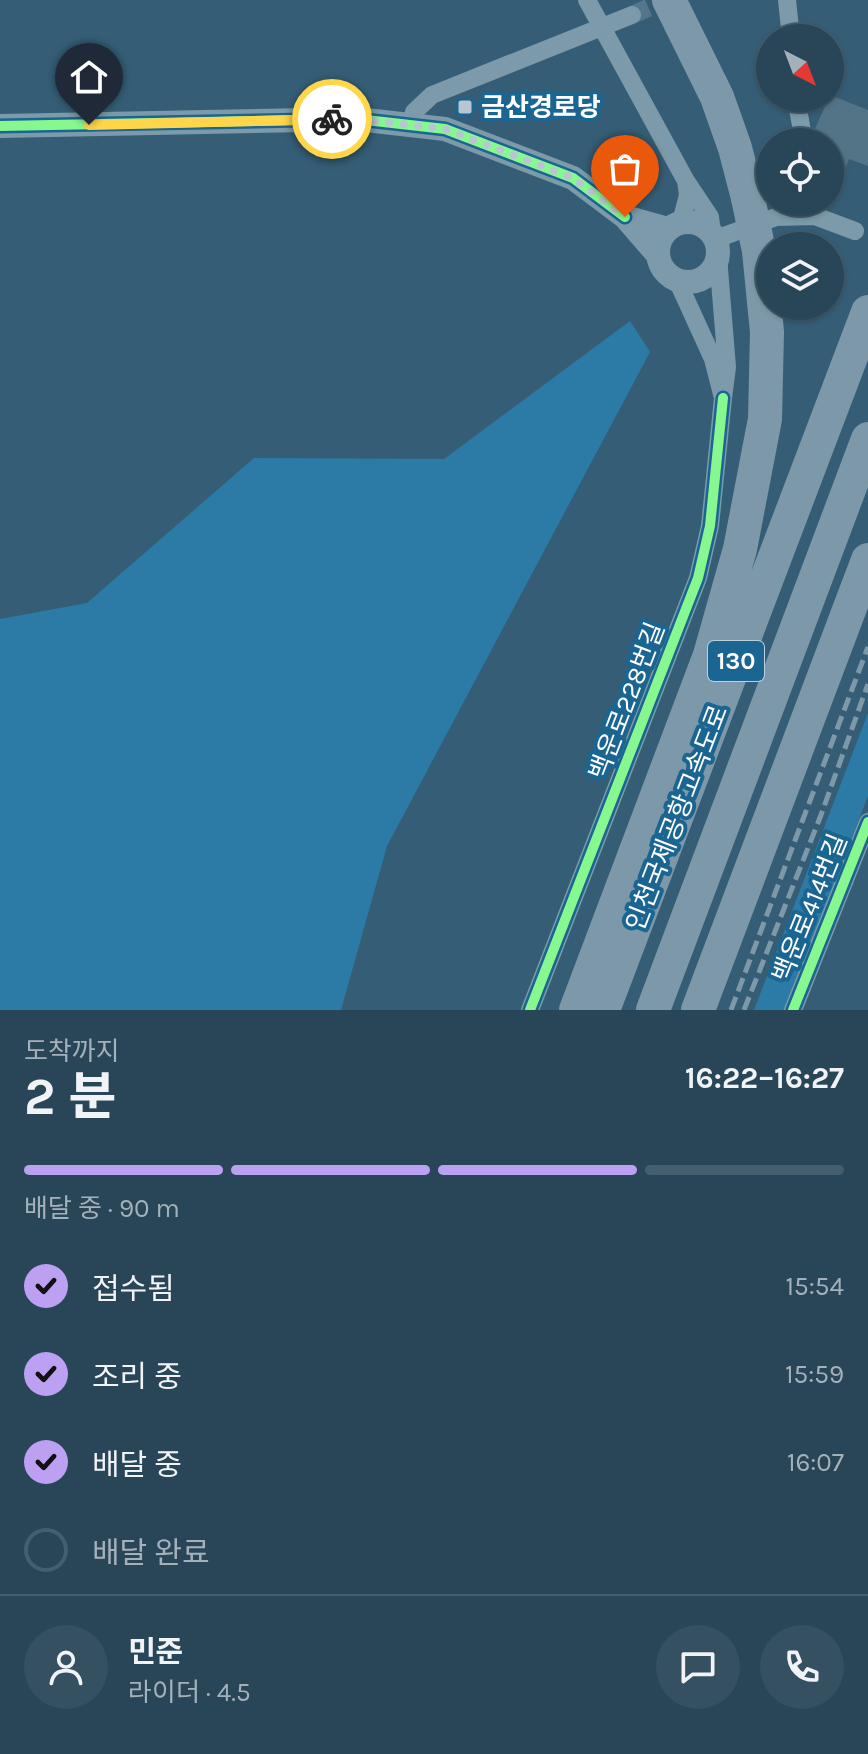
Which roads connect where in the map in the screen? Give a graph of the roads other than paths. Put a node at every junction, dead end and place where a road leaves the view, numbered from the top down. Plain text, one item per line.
1 (587, 0) edge
2 (669, 0) edge
3 (787, 0) edge
4 (646, 8) edge
5 (790, 24) edge
6 (602, 26) junction
7 (689, 43) junction
8 (411, 123) junction
9 (0, 126) edge
10 (686, 181) junction
11 (781, 216) edge
12 (827, 216) edge
13 (625, 217) junction
14 (674, 226) junction
15 (855, 231) dead end
16 (715, 243) junction
17 (658, 255) junction
18 (677, 280) junction
19 (868, 312) edge
20 (723, 398) junction
21 (868, 439) edge
22 (868, 560) edge
23 (868, 822) edge
24 (530, 1010) edge
25 (576, 1010) edge
26 (603, 1010) edge
27 (653, 1010) edge
28 (698, 1010) edge
29 (793, 1010) edge

1 - 6 street, 백운로228번길
2 - 7 highway
3 - 5 street
4 - 6 street
4 - 7 highway
6 - 8 street
6 - 10 street, 백운로228번길
7 - 25 highway, bridge
8 - 9 street
8 - 13 street
10 - 14 street
10 - 16 street, 백운로228번길
11 - 16 street
12 - 15 street
13 - 14 street
13 - 17 street
14 - 16 street
14 - 17 street
16 - 18 street
16 - 20 street, 백운로228번길
17 - 18 street
18 - 20 street, 백운로228번길
19 - 26 highway, 인천국제공항고속도로 / 130
20 - 24 street, 백운로228번길
21 - 27 highway, 인천국제공항고속도로 / 130
22 - 28 highway
23 - 29 street, 백운로414번길

